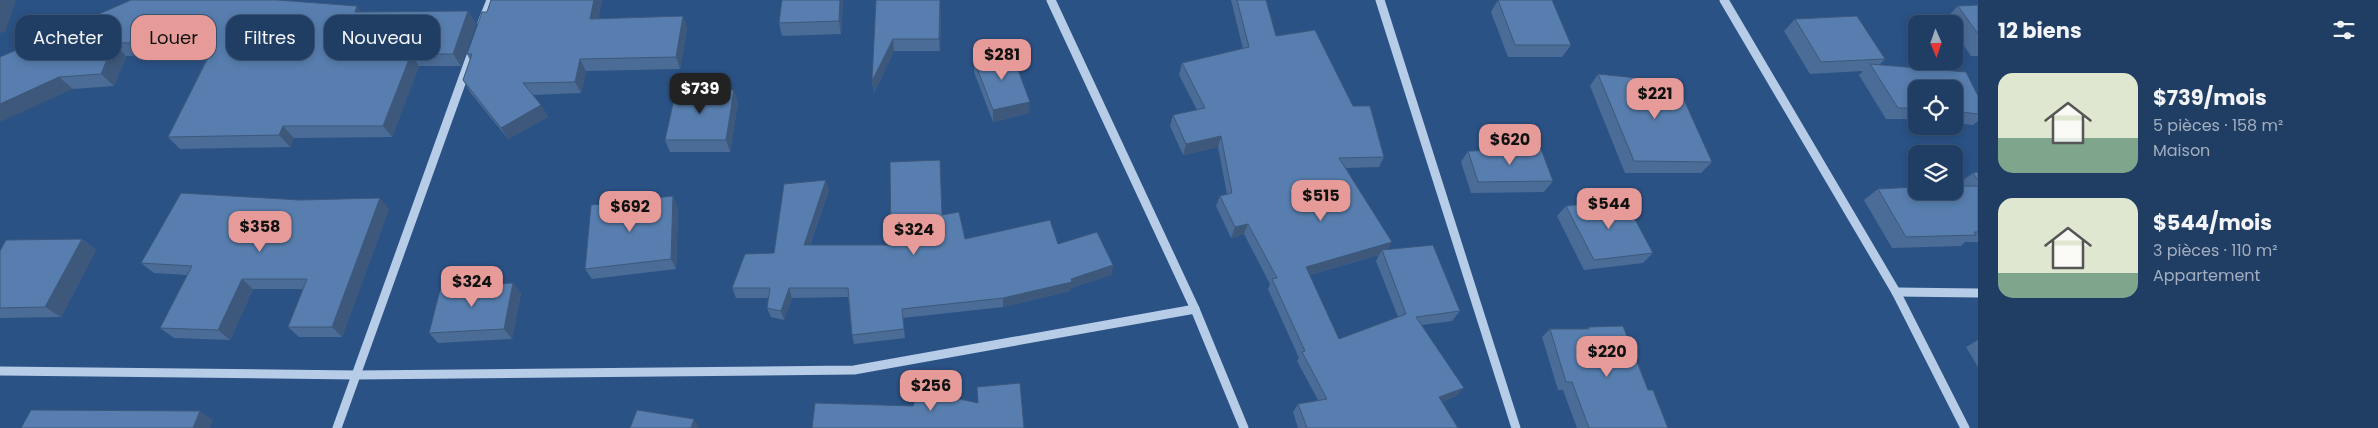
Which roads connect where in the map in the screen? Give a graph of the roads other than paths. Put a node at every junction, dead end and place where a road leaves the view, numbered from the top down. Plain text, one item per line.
1 (491, 0) edge
2 (1051, 0) edge
3 (1380, 0) edge
4 (1724, 0) edge
5 (481, 28) edge
6 (477, 38) edge
7 (1896, 292) junction
8 (1978, 293) edge
9 (1195, 309) junction
10 (0, 371) edge
11 (357, 375) junction
12 (337, 428) edge
13 (1244, 428) edge
14 (1516, 428) edge
15 (1965, 428) edge

1 - 5 street
2 - 9 street
3 - 14 street
4 - 7 street
6 - 11 street
7 - 8 street
7 - 15 street
9 - 11 street
9 - 13 street
10 - 11 street
11 - 12 street

